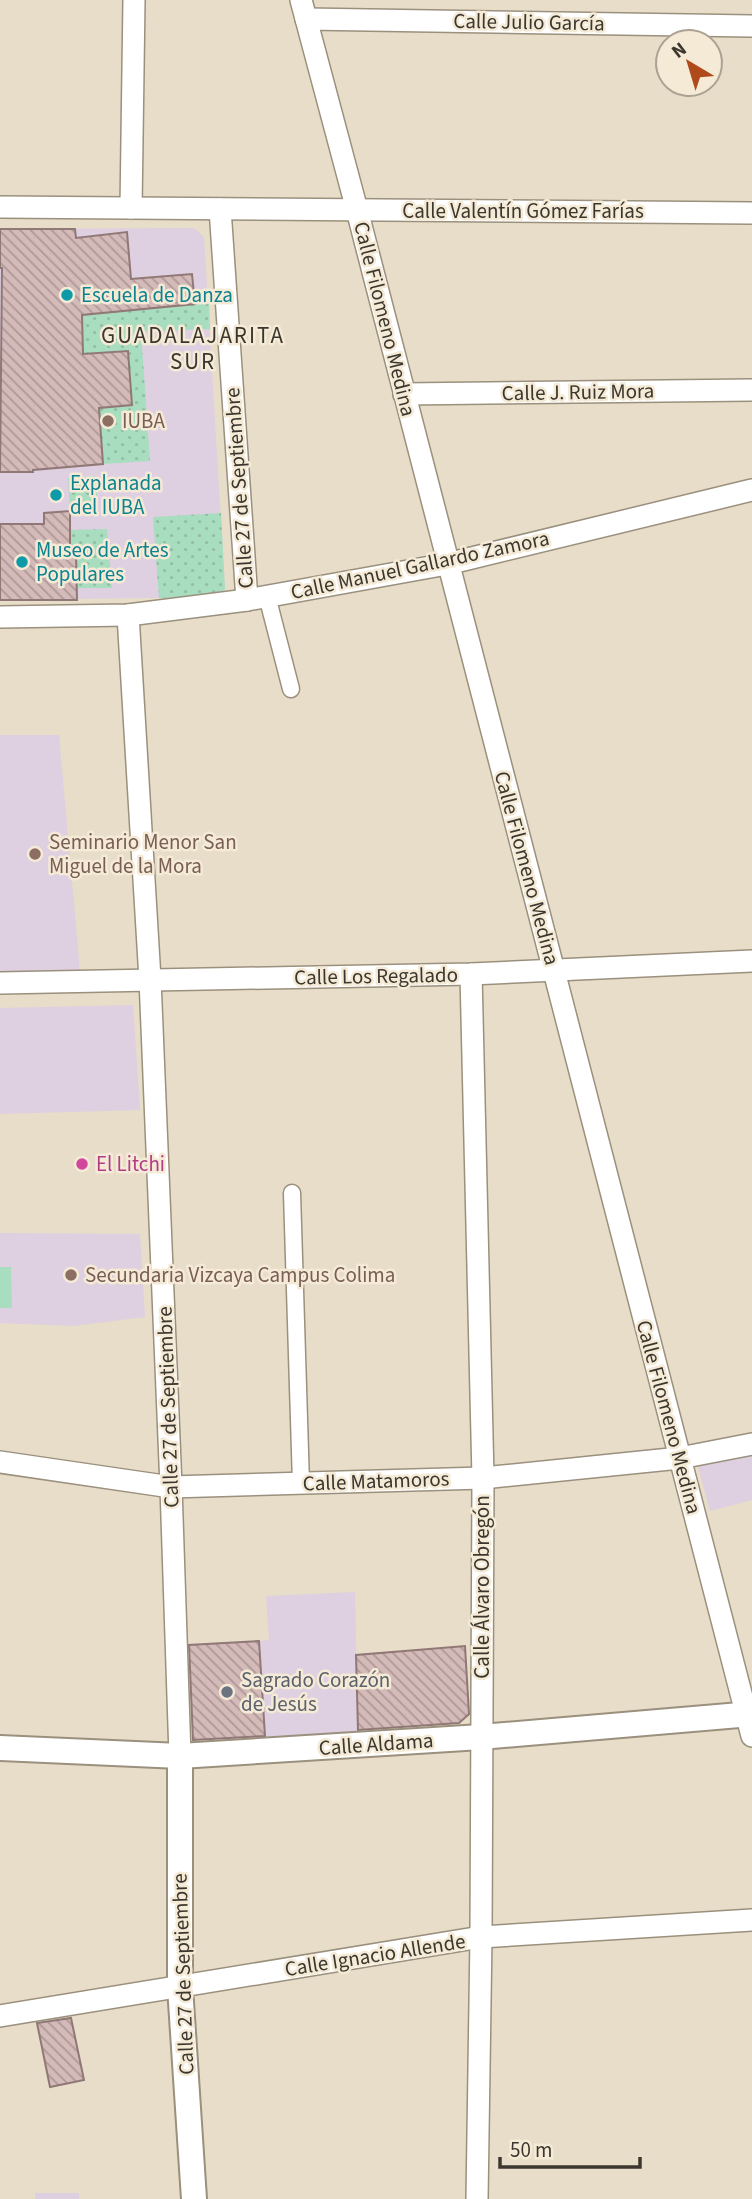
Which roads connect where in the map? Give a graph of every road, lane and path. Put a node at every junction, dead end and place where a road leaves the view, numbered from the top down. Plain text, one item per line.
1 (134, 0) edge
2 (304, 10) edge
3 (752, 26) edge
4 (0, 207) edge
5 (131, 208) junction
6 (220, 209) junction
7 (357, 210) junction
8 (752, 213) edge
9 (752, 390) edge
10 (404, 394) junction
11 (752, 490) edge
12 (447, 564) junction
13 (257, 598) junction
14 (128, 615) junction
15 (0, 617) edge
16 (290, 689) dead end
17 (752, 961) edge
18 (553, 970) junction
19 (471, 974) junction
20 (150, 979) junction
21 (0, 983) edge
22 (292, 1193) dead end
23 (752, 1444) edge
24 (680, 1458) junction
25 (0, 1462) edge
26 (483, 1478) junction
27 (301, 1484) junction
28 (171, 1487) junction
29 (750, 1721) edge
30 (481, 1737) junction
31 (0, 1748) edge
32 (180, 1756) junction
33 (752, 1920) edge
34 (481, 1937) junction
35 (180, 1987) junction
36 (0, 2016) edge
37 (194, 2199) edge
38 (477, 2199) edge

1 - 5 street
2 - 3 street, Calle Julio García
2 - 7 street, Calle Filomeno Medina
4 - 5 street, Calle Valentín Gómez Farías
5 - 6 street, Calle Valentín Gómez Farías
6 - 7 street, Calle Valentín Gómez Farías
6 - 13 street, Calle 27 de Septiembre
7 - 8 street, Calle Valentín Gómez Farías
7 - 10 street, Calle Filomeno Medina
9 - 10 street, Calle J. Ruiz Mora
10 - 12 street, Calle Filomeno Medina
11 - 12 street, Calle Manuel Gallardo Zamora
12 - 13 street, Calle Manuel Gallardo Zamora
12 - 18 street, Calle Filomeno Medina
13 - 14 street, Calle Manuel Gallardo Zamora
13 - 16 street
14 - 15 street, Calle Manuel Gallardo Zamora
14 - 20 street, Calle 27 de Septiembre
17 - 18 street, Calle Los Regalado
18 - 19 street, Calle Los Regalado
18 - 24 street, Calle Filomeno Medina
19 - 20 street, Calle Los Regalado
19 - 26 street, Calle Álvaro Obregón
20 - 21 street, Calle Los Regalado
20 - 28 street, Calle 27 de Septiembre
22 - 27 street
23 - 24 street, Calle Matamoros
24 - 26 street, Calle Matamoros
24 - 29 street, Calle Filomeno Medina
25 - 28 street, Calle Matamoros
26 - 27 street, Calle Matamoros
26 - 30 street, Calle Álvaro Obregón
27 - 28 street, Calle Matamoros
28 - 32 street, Calle 27 de Septiembre
29 - 30 street, Calle Aldama
30 - 32 street, Calle Aldama
30 - 34 street, Calle Álvaro Obregón
31 - 32 street, Calle Aldama
32 - 35 street, Calle 27 de Septiembre
33 - 34 street, Calle Ignacio Allende
34 - 35 street, Calle Ignacio Allende
34 - 38 street, Calle Álvaro Obregón
35 - 36 street, Calle Ignacio Allende
35 - 37 street, Calle 27 de Septiembre

